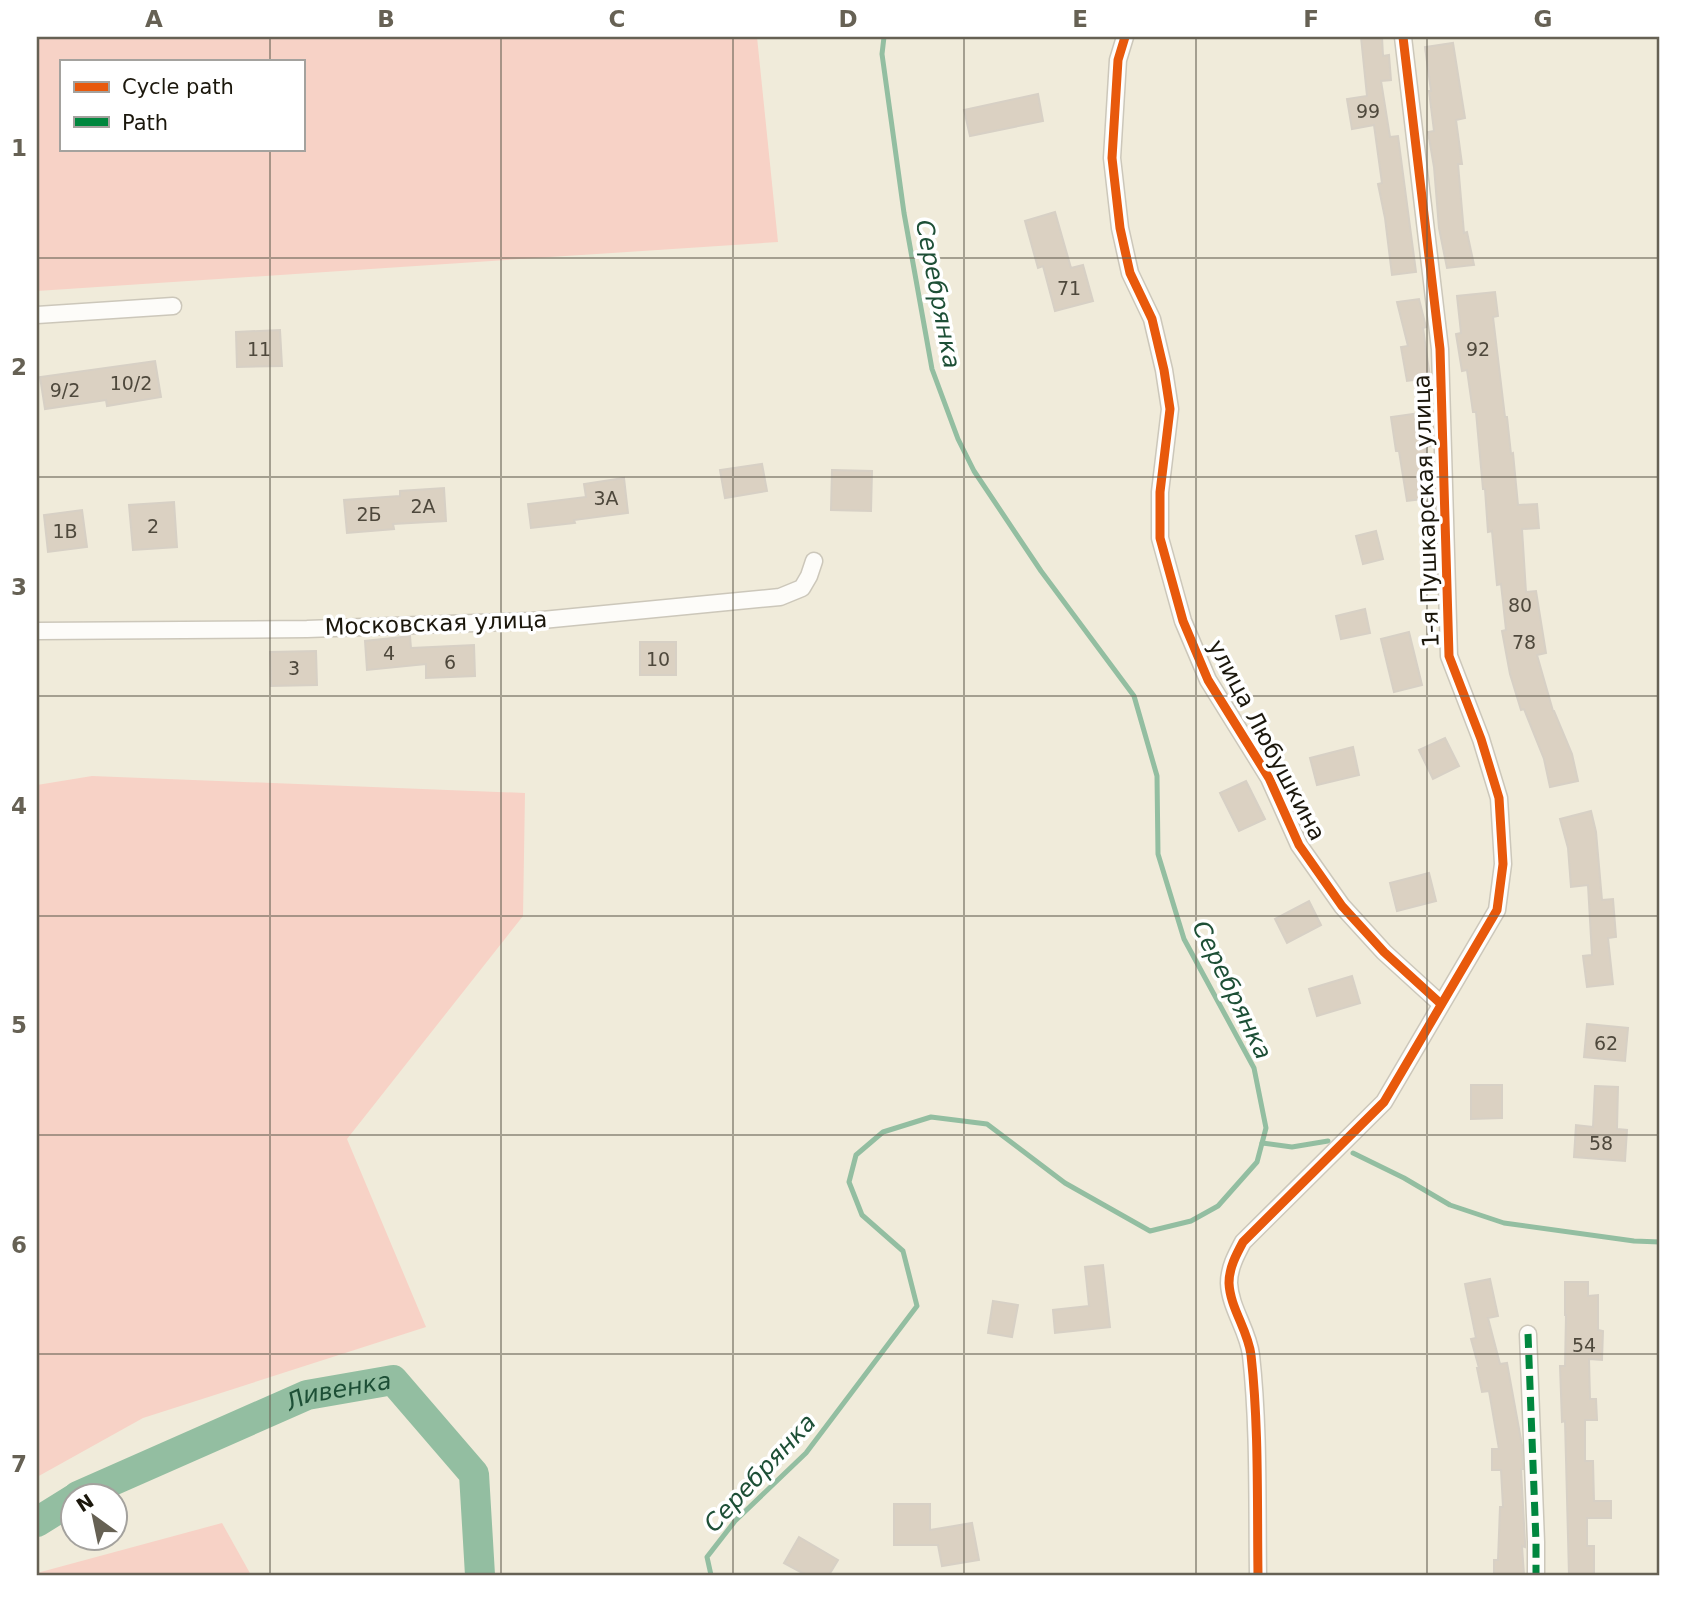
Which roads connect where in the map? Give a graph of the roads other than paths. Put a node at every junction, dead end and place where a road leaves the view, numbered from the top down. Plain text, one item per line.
1 (1125, 37) edge
2 (1404, 37) edge
3 (173, 306) dead end
4 (37, 315) edge
5 (814, 561) dead end
6 (37, 631) edge
7 (1441, 1004) junction
8 (1528, 1334) dead end
9 (1258, 1575) edge
10 (1536, 1575) edge

1 - 7 street, улица Любушкина
2 - 7 street, 1-я Пушкарская улица
3 - 4 street
5 - 6 street, Московская улица
7 - 9 street, 1-я Пушкарская улица
8 - 10 street

